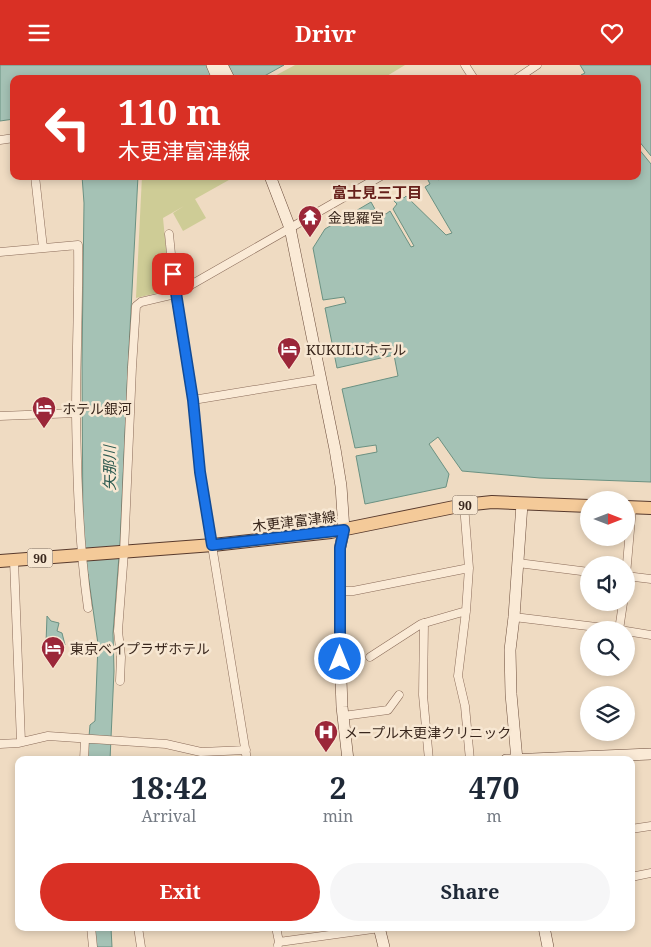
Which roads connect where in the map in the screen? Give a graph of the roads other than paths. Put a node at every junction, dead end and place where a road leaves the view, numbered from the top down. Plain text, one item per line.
1 (537, 65) edge
2 (522, 75) edge
3 (35, 180) edge
4 (267, 180) edge
5 (272, 180) edge
6 (373, 180) edge
7 (290, 228) junction
8 (169, 235) dead end
9 (43, 248) junction
10 (0, 252) edge
11 (175, 294) junction
12 (321, 379) junction
13 (193, 400) junction
14 (76, 413) junction
15 (0, 416) edge
16 (522, 504) junction
17 (464, 505) junction
18 (580, 506) edge
19 (635, 507) edge
20 (651, 508) edge
21 (344, 530) junction
22 (212, 545) junction
23 (124, 552) junction
24 (81, 556) junction
25 (14, 560) junction
26 (0, 561) edge
27 (518, 563) junction
28 (468, 568) junction
29 (580, 571) edge
30 (635, 576) edge
31 (651, 579) edge
32 (340, 591) junction
33 (88, 608) dead end
34 (466, 611) junction
35 (514, 617) junction
36 (424, 623) junction
37 (580, 625) edge
38 (635, 632) edge
39 (651, 635) edge
40 (370, 657) dead end
41 (120, 681) dead end
42 (399, 695) dead end
43 (343, 716) junction
44 (86, 739) junction
45 (21, 742) junction
46 (0, 744) edge
47 (246, 750) junction
48 (651, 754) edge
49 (84, 756) edge
50 (247, 756) edge
51 (348, 756) edge
52 (429, 756) edge
53 (470, 756) edge
54 (513, 756) edge
55 (614, 756) edge
56 (651, 826) edge
57 (635, 828) edge
58 (651, 873) edge
59 (635, 876) edge
60 (91, 931) edge
61 (139, 931) edge
62 (276, 931) edge
63 (362, 931) edge
64 (381, 931) edge
65 (545, 931) edge
66 (278, 945) edge
67 (93, 947) edge
68 (141, 947) edge
69 (384, 947) edge
70 (548, 947) edge

1 - 2 street
3 - 9 street
4 - 7 street
5 - 7 street
6 - 7 street
7 - 11 street
7 - 12 street
8 - 11 street
9 - 10 street
9 - 14 street
11 - 13 street
11 - 23 street
12 - 13 street
12 - 21 street
13 - 22 street
14 - 15 street
14 - 24 street
16 - 17 main road, 木更津富津線 / 90
16 - 18 main road, 木更津富津線 / 90
16 - 27 street
17 - 21 main road, 木更津富津線 / 90
17 - 28 street
19 - 20 main road
21 - 22 main road, 木更津富津線 / 90
21 - 32 street
22 - 23 main road, 木更津富津線 / 90
22 - 47 street
23 - 24 main road, 木更津富津線 / 90
23 - 41 street
24 - 25 main road, 木更津富津線 / 90
24 - 33 street
25 - 26 main road, 木更津富津線 / 90
25 - 45 street
27 - 29 street
27 - 35 street
28 - 32 street
28 - 34 street
30 - 31 street
32 - 43 street
34 - 36 street
34 - 53 street
35 - 37 street
35 - 54 street
36 - 40 street
36 - 52 street
38 - 39 street
42 - 43 street
43 - 51 street
44 - 45 street
44 - 47 street
44 - 49 street
45 - 46 street
47 - 50 street
48 - 55 street
56 - 57 street
58 - 59 street
60 - 67 street
61 - 68 street
62 - 66 street
63 - 66 street
64 - 69 street
65 - 70 street

